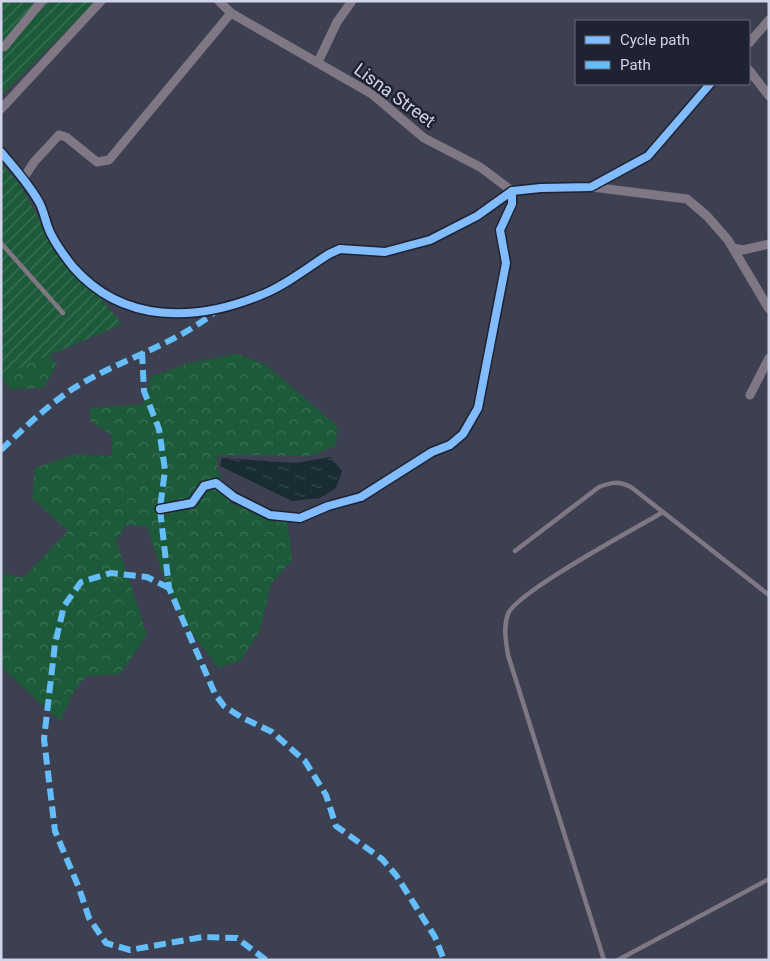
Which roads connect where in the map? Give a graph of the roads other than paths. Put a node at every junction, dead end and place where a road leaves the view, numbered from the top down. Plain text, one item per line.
1 (42, 1) edge
2 (101, 1) edge
3 (219, 1) edge
4 (352, 1) edge
5 (231, 13) junction
6 (769, 20) edge
7 (750, 42) edge
8 (4, 47) dead end
9 (318, 62) junction
10 (750, 71) edge
11 (709, 85) edge
12 (769, 96) edge
13 (1, 109) edge
14 (1, 152) edge
15 (23, 179) junction
16 (591, 187) junction
17 (512, 191) junction
18 (1, 243) edge
19 (769, 244) edge
20 (733, 248) junction
21 (769, 309) edge
22 (64, 313) dead end
23 (769, 358) edge
24 (750, 395) dead end
25 (663, 512) junction
26 (515, 551) dead end
27 (769, 595) edge
28 (769, 879) edge
29 (604, 960) edge
30 (618, 960) edge

1 - 8 street
2 - 13 street
3 - 5 street, Lisna Street
4 - 9 street
5 - 9 street, Lisna Street
5 - 15 street
6 - 7 street
9 - 17 street, Lisna Street
10 - 12 street
11 - 16 street
14 - 15 street
15 - 17 street
16 - 17 street
16 - 20 street
18 - 22 lane
19 - 20 street
20 - 21 street
23 - 24 street
25 - 26 lane
25 - 27 lane
25 - 29 lane
28 - 30 lane

